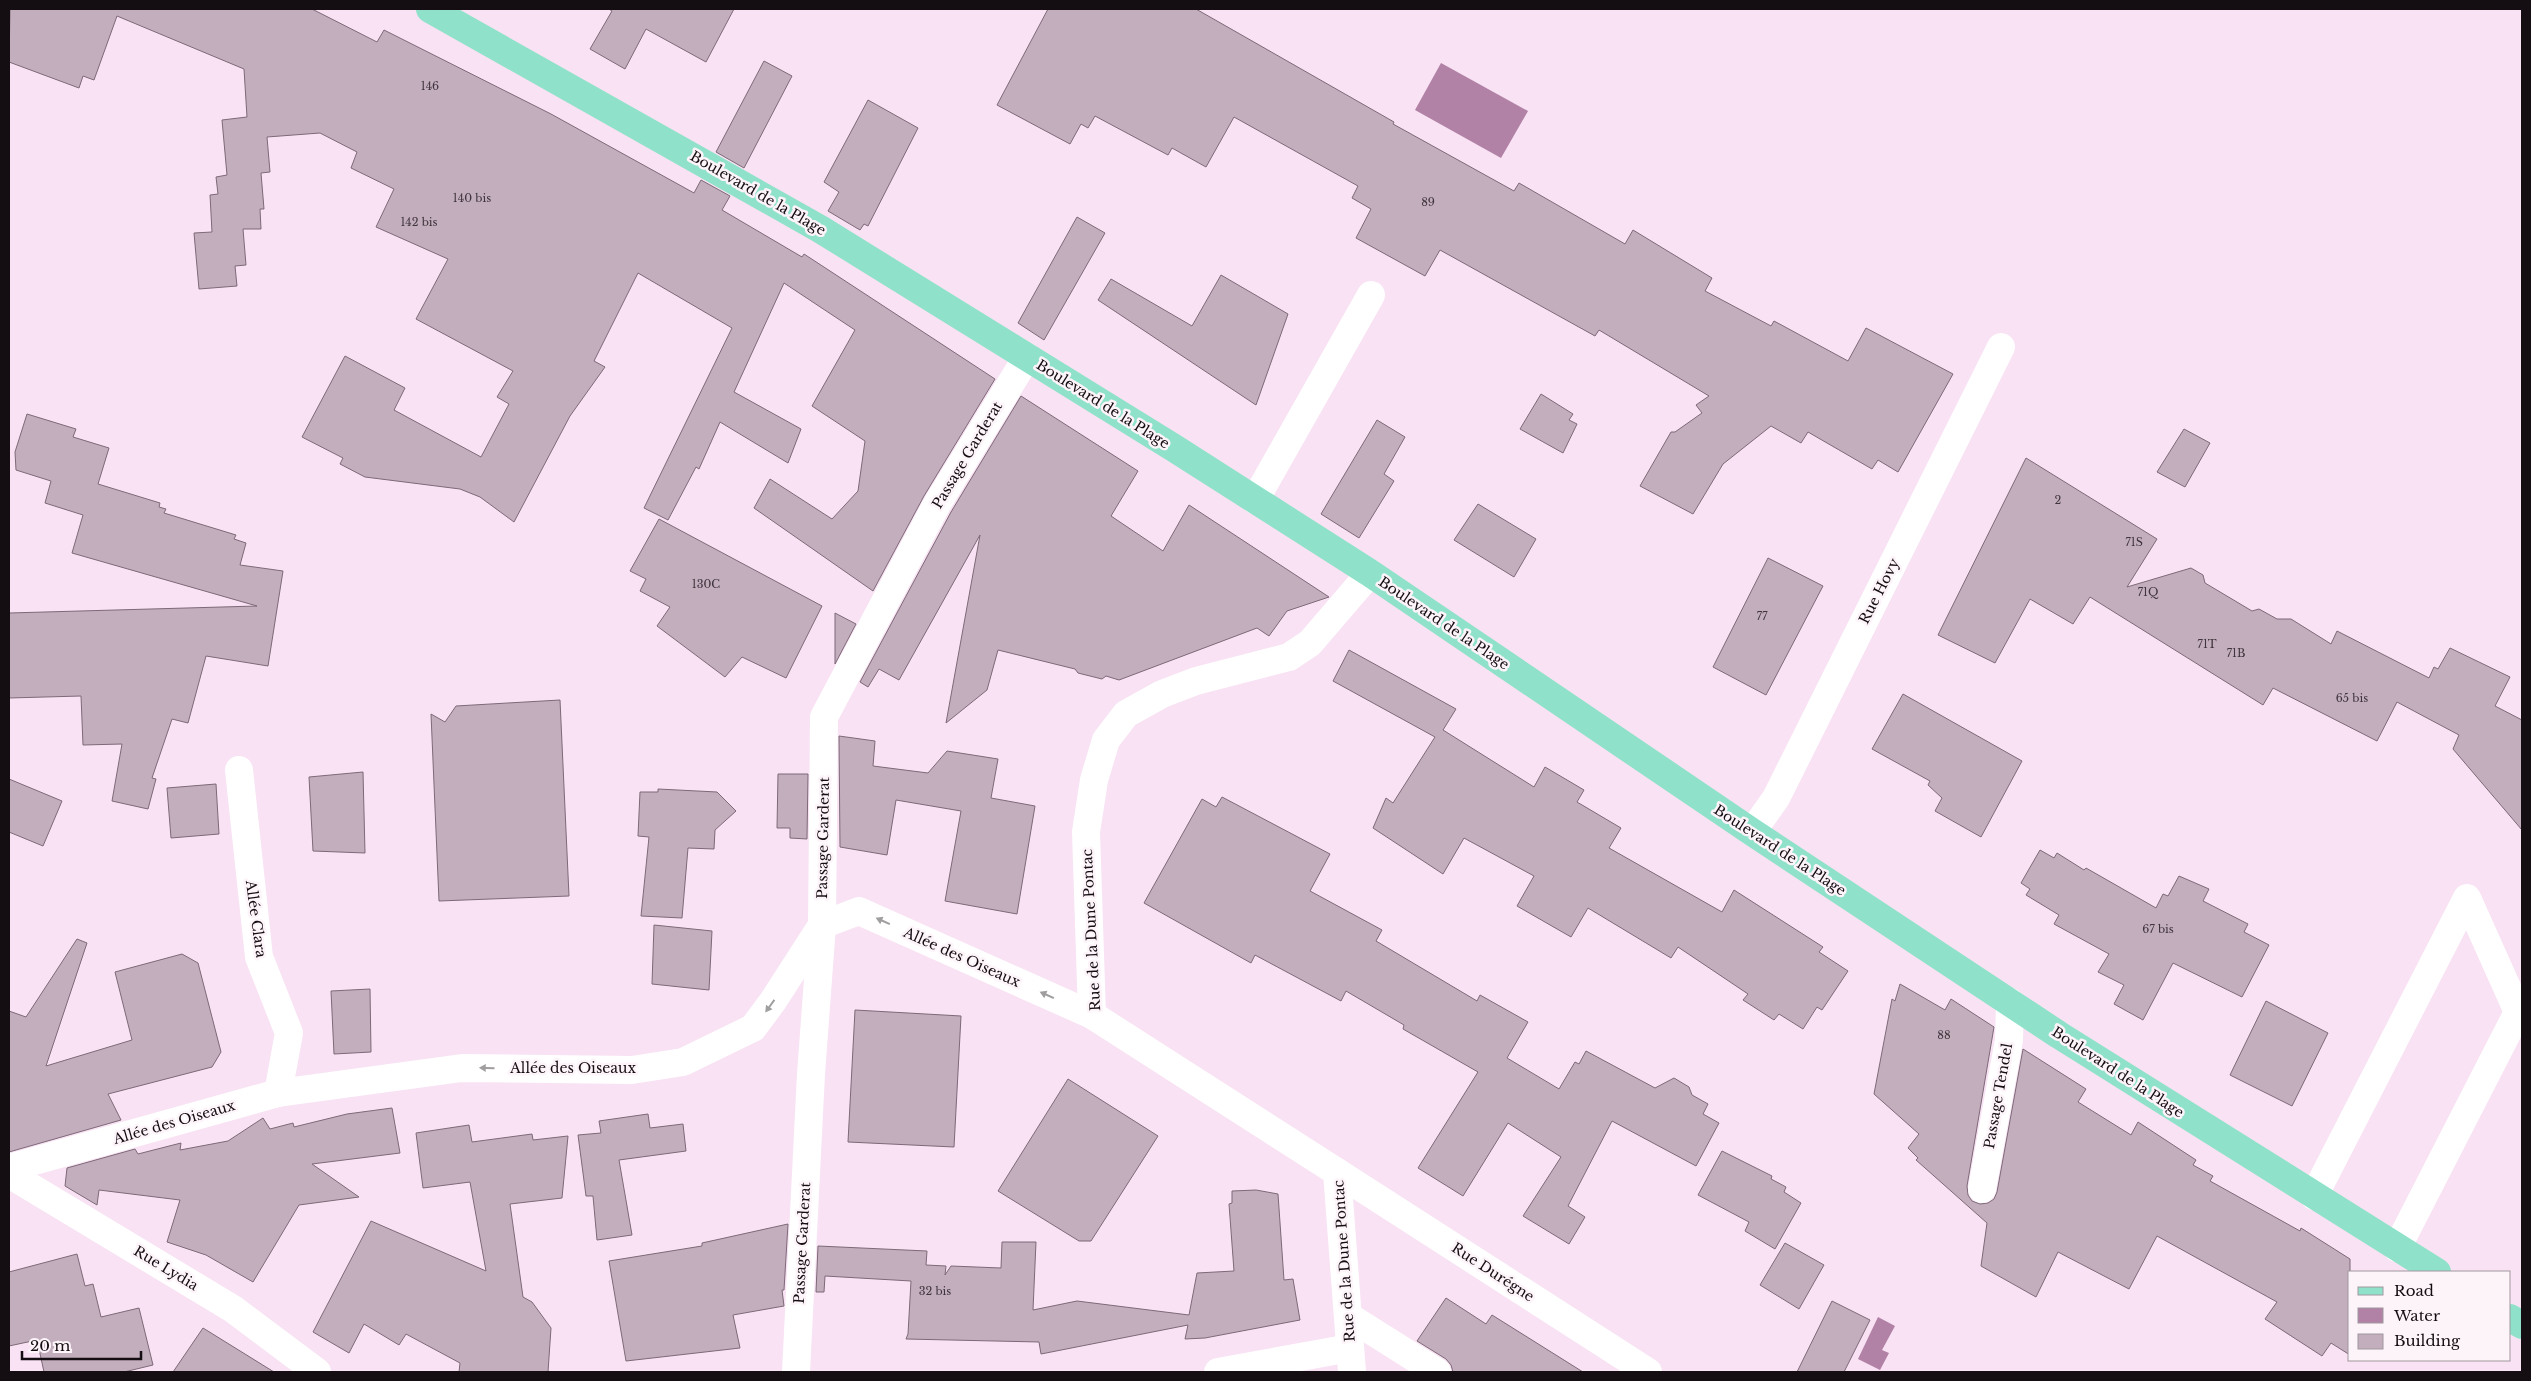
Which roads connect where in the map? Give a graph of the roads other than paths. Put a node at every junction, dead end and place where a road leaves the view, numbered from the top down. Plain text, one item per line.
1 (430, 9) edge
2 (1371, 295) dead end
3 (2001, 348) dead end
4 (1027, 357) junction
5 (1255, 500) junction
6 (1370, 574) junction
7 (239, 770) dead end
8 (1752, 832) junction
9 (822, 925) junction
10 (2010, 1002) junction
11 (1092, 1015) junction
12 (278, 1093) junction
13 (9, 1168) edge
14 (1337, 1172) junction
15 (9, 1174) edge
16 (1982, 1189) dead end
17 (2314, 1196) junction
18 (2397, 1248) junction
19 (2434, 1271) edge
20 (1348, 1316) junction
21 (2511, 1319) edge
22 (2522, 1325) edge
23 (1351, 1360) edge
24 (316, 1372) edge
25 (796, 1372) edge
26 (1218, 1372) edge
27 (1437, 1372) edge
28 (1648, 1372) edge

1 - 4 main road, Boulevard de la Plage
2 - 5 street
3 - 8 street, Rue Hovy
4 - 5 main road, Boulevard de la Plage
4 - 9 street, Passage Garderat
5 - 6 main road, Boulevard de la Plage
6 - 8 main road, Boulevard de la Plage
6 - 11 street, Rue de la Dune Pontac
7 - 12 street, Allée Clara
8 - 10 main road, Boulevard de la Plage
11 -> 9 street, Allée des Oiseaux
9 -> 12 street, Allée des Oiseaux
9 - 25 street, Passage Garderat
10 - 16 street, Passage Tendel
10 - 17 main road, Boulevard de la Plage
11 - 14 street, Rue de la Dune Pontac
12 - 13 street, Allée des Oiseaux
14 - 20 street, Rue de la Dune Pontac
14 - 28 street, Rue Durégne
15 - 24 street, Rue Lydia
17 - 18 main road, Boulevard de la Plage
17 - 18 street
18 - 19 main road, Boulevard de la Plage
20 - 23 street, Rue de la Dune Pontac
20 - 27 street
21 - 22 main road
23 - 26 street

